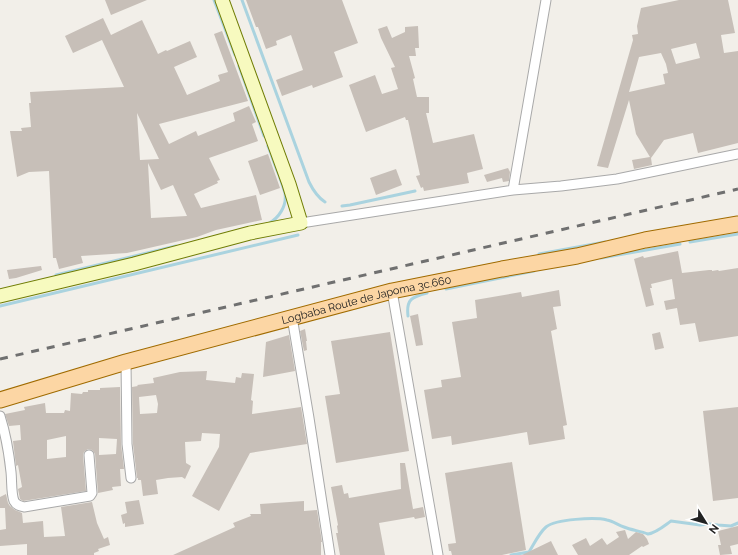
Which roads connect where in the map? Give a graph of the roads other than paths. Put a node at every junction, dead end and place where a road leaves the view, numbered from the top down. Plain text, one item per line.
1 (222, 0) edge
2 (546, 0) edge
3 (738, 154) edge
4 (513, 190) junction
5 (301, 223) junction
6 (738, 224) edge
7 (392, 291) junction
8 (0, 296) edge
9 (292, 317) junction
10 (126, 362) junction
11 (0, 400) edge
12 (0, 416) edge
13 (89, 455) dead end
14 (131, 478) dead end
15 (330, 555) edge
16 (438, 555) edge

1 - 5 street
2 - 4 street
3 - 4 street
4 - 5 street
5 - 8 street
6 - 7 main road, Logbaba Route de Japoma 3c.660
7 - 9 main road, Logbaba Route de Japoma 3c.660
7 - 16 street
9 - 10 main road, Logbaba Route de Japoma 3c.660
9 - 15 street
10 - 11 main road, Logbaba Route de Japoma 3c.660
10 - 14 street
12 - 13 street

